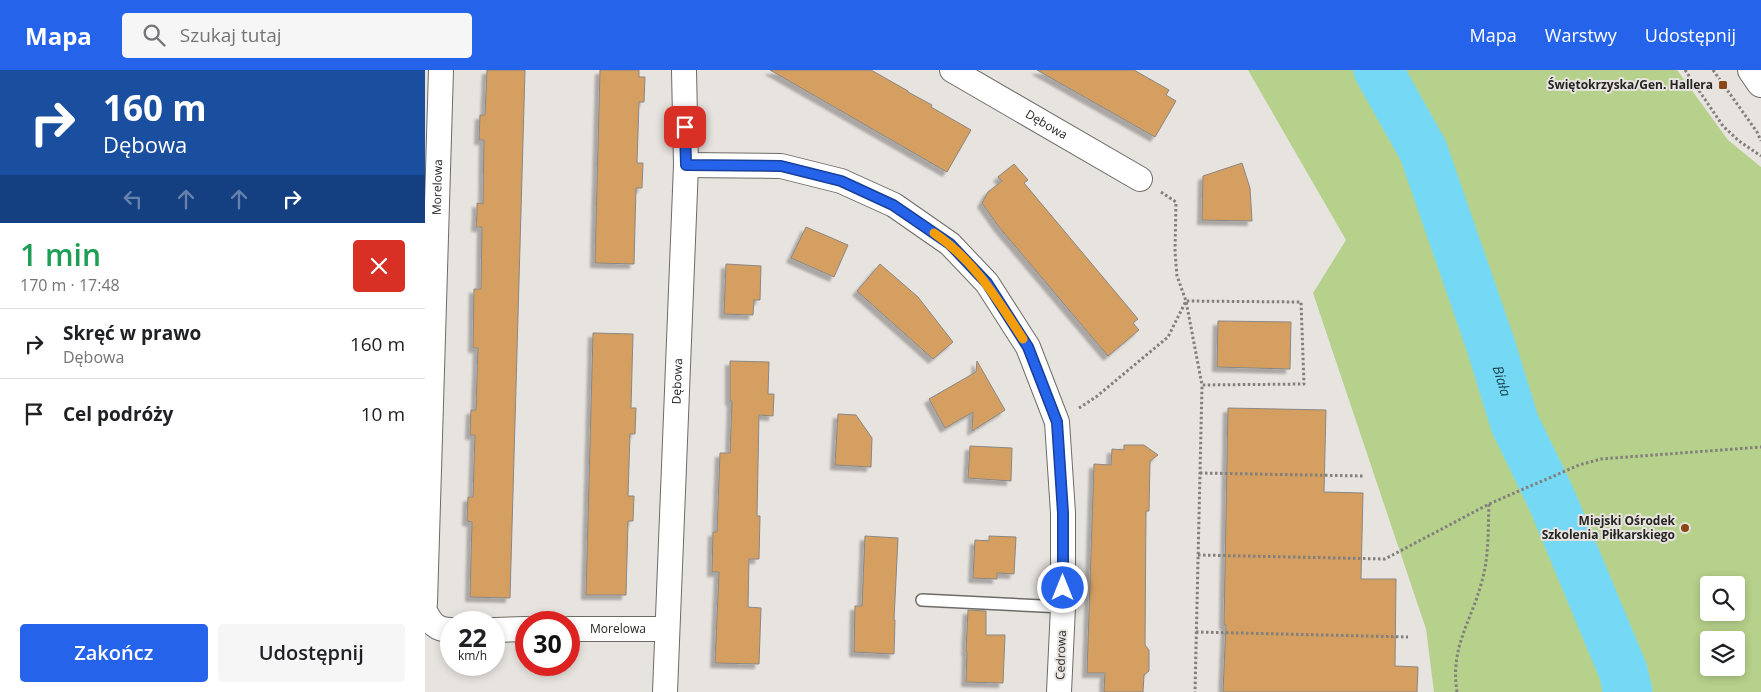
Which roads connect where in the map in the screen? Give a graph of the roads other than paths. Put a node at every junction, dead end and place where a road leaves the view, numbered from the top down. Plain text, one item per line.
1 (441, 70) edge
2 (685, 70) edge
3 (952, 70) edge
4 (1752, 70) edge
5 (1761, 83) edge
6 (686, 165) junction
7 (1140, 179) road end
8 (922, 600) dead end
9 (425, 603) edge
10 (1063, 607) junction
11 (425, 611) edge
12 (440, 628) edge
13 (580, 629) edge
14 (667, 629) junction
15 (665, 692) edge
16 (1059, 692) edge

1 - 9 street, Morelowa
2 - 6 street, Dębowa
3 - 7 street, Dębowa
4 - 5 main road
6 - 10 street, Cedrowa
6 - 14 street, Dębowa
8 - 10 lane
10 - 16 street, Cedrowa
11 - 12 street
13 - 14 street, Morelowa
14 - 15 street, Dębowa

